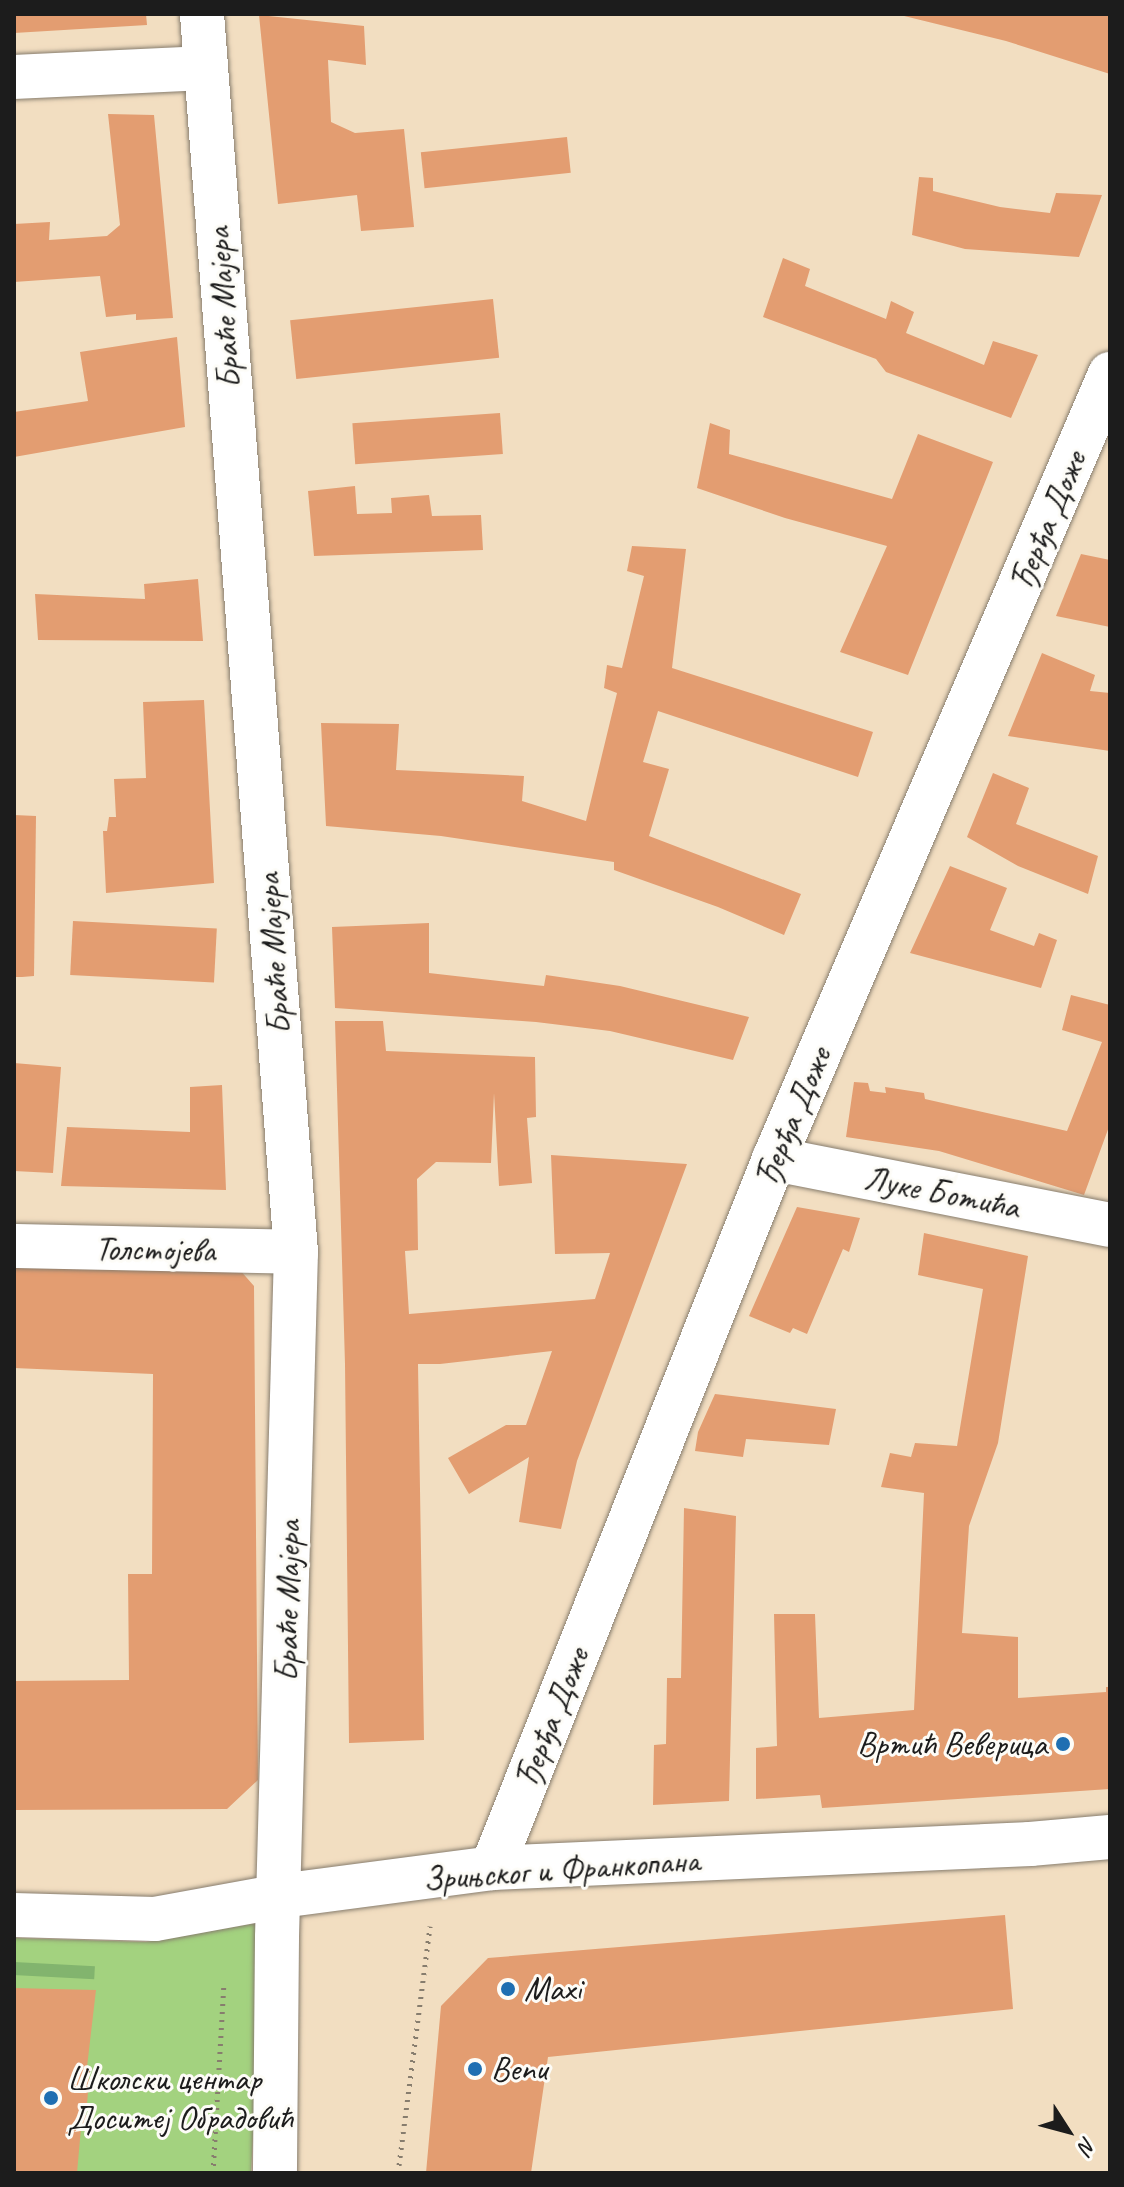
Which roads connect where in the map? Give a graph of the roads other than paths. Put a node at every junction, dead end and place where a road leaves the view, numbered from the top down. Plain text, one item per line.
1 (202, 14) edge
2 (205, 68) junction
3 (14, 77) edge
4 (1110, 374) edge
5 (774, 1159) junction
6 (1110, 1225) edge
7 (14, 1246) edge
8 (296, 1252) junction
9 (1110, 1837) edge
10 (492, 1868) junction
11 (280, 1896) junction
12 (14, 1915) edge
13 (275, 2173) edge

1 - 2 street, Браће Мајера
2 - 3 street
2 - 8 street, Браће Мајера
4 - 5 street, Ђерђа Доже
5 - 6 street, Луке Ботића
5 - 10 street, Ђерђа Доже
7 - 8 street, Толстојева
8 - 11 street, Браће Мајера
9 - 10 street, Зрињског и Франкопана
10 - 11 street, Зрињског и Франкопана
11 - 12 street, Зрињског и Франкопана
11 - 13 street, Браће Мајера

